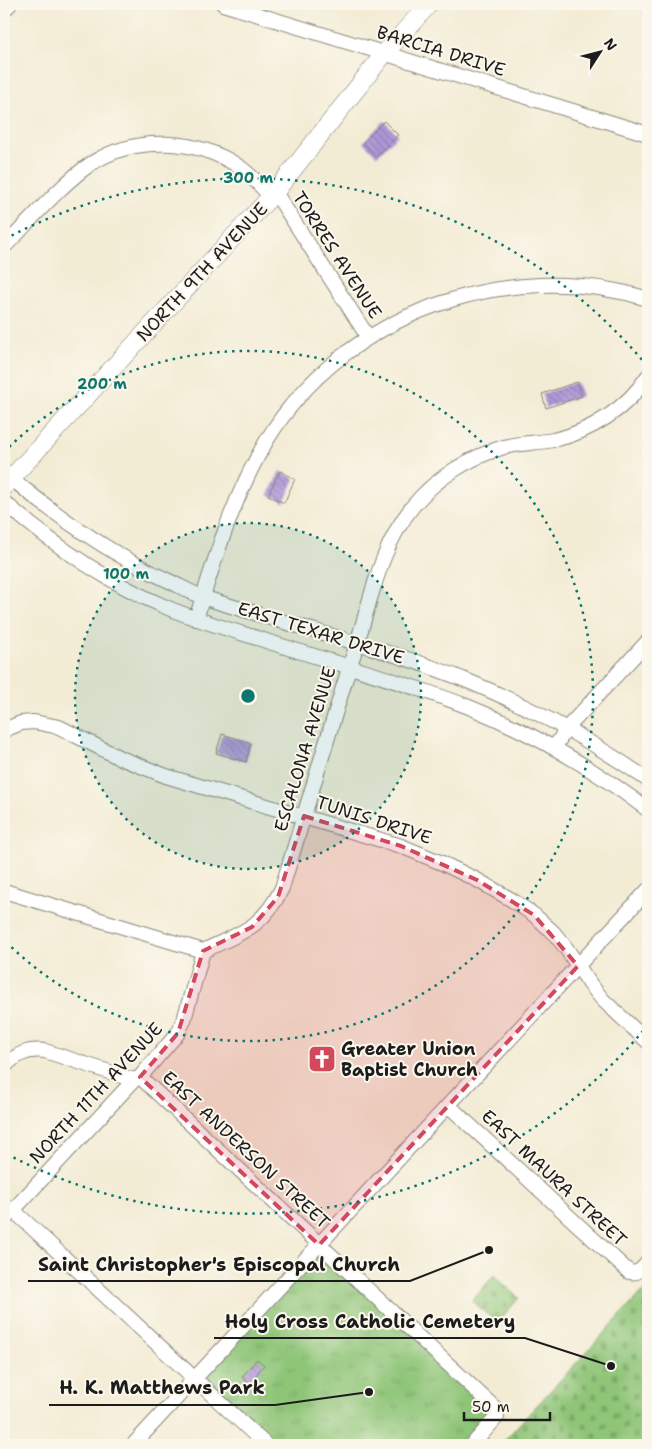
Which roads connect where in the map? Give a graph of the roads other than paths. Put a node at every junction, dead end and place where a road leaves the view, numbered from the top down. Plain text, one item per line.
1 (10, 4) edge
2 (223, 4) edge
3 (429, 4) edge
4 (4, 10) edge
5 (384, 54) junction
6 (648, 134) edge
7 (273, 195) junction
8 (4, 247) edge
9 (648, 299) edge
10 (368, 337) junction
11 (648, 376) edge
12 (6, 478) edge
13 (4, 502) edge
14 (203, 597) junction
15 (196, 619) junction
16 (648, 641) edge
17 (358, 645) junction
18 (349, 668) junction
19 (567, 728) junction
20 (4, 730) edge
21 (554, 748) junction
22 (648, 780) edge
23 (648, 810) edge
24 (304, 816) junction
25 (648, 890) edge
26 (4, 891) edge
27 (203, 951) junction
28 (578, 966) junction
29 (648, 1042) edge
30 (4, 1067) edge
31 (137, 1078) junction
32 (449, 1106) junction
33 (8, 1215) edge
34 (319, 1245) junction
35 (648, 1262) edge
36 (194, 1379) junction
37 (133, 1445) edge
38 (266, 1445) edge
39 (472, 1445) edge

1 - 4 street
2 - 5 street, BARCIA DRIVE
3 - 5 main road, NORTH 9TH AVENUE
5 - 6 street, BARCIA DRIVE
5 - 7 main road, NORTH 9TH AVENUE
7 - 8 street, TORRES AVENUE
7 - 10 street, TORRES AVENUE
7 - 12 main road, NORTH 9TH AVENUE
9 - 10 street
10 - 14 street
11 - 17 street, ESCALONA AVENUE
12 - 14 street, EAST TEXAR DRIVE
13 - 15 street, EAST TEXAR DRIVE
14 - 15 street
14 - 17 street, EAST TEXAR DRIVE
15 - 18 street, EAST TEXAR DRIVE
16 - 19 street
17 - 18 street, ESCALONA AVENUE
17 - 19 street, EAST TEXAR DRIVE
18 - 21 street, EAST TEXAR DRIVE
18 - 24 street, ESCALONA AVENUE
19 - 21 street
19 - 22 street, EAST TEXAR DRIVE
20 - 24 street, TUNIS DRIVE
21 - 23 street, EAST TEXAR DRIVE
24 - 27 street, ESCALONA AVENUE
24 - 28 street, TUNIS DRIVE
25 - 28 street
26 - 27 street
27 - 31 street, NORTH 11TH AVENUE
28 - 29 street, TUNIS DRIVE
28 - 32 street
30 - 31 street, EAST ANDERSON STREET
31 - 33 street, NORTH 11TH AVENUE
31 - 34 street, EAST ANDERSON STREET
32 - 34 street
32 - 35 street, EAST MAURA STREET
33 - 36 street
34 - 36 street
34 - 39 street, EAST ANDERSON STREET
36 - 37 street
36 - 38 street

